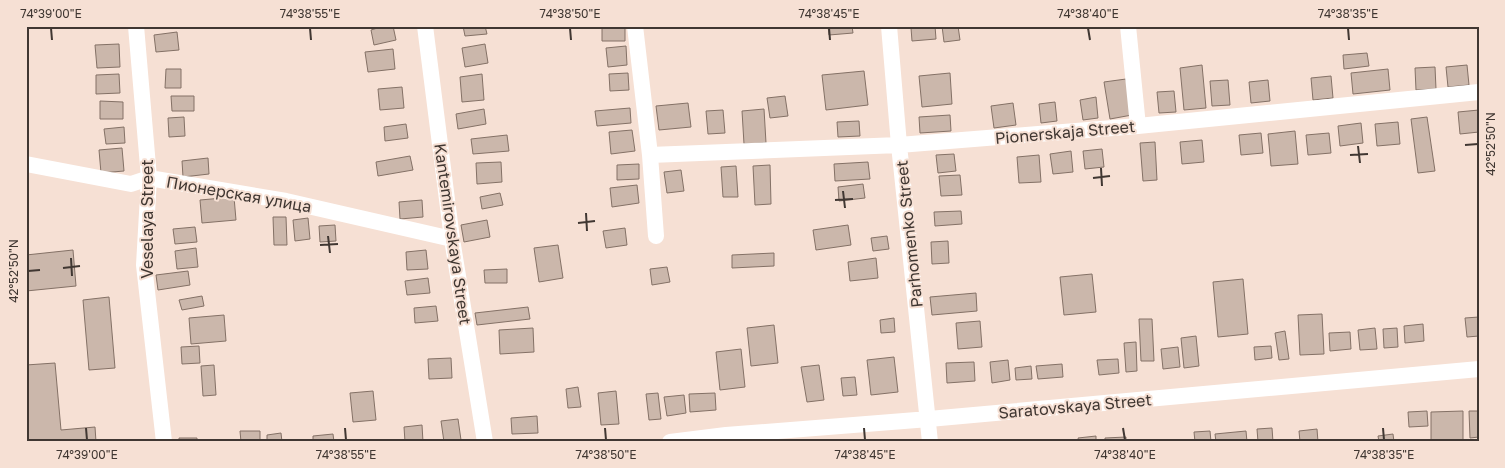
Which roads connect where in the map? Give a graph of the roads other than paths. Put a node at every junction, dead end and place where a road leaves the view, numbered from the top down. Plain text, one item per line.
1 (136, 26) edge
2 (425, 26) edge
3 (635, 26) edge
4 (889, 26) edge
5 (1128, 26) edge
6 (1479, 92) edge
7 (1138, 126) junction
8 (899, 145) junction
9 (650, 155) junction
10 (26, 164) edge
11 (149, 178) junction
12 (656, 236) dead end
13 (452, 239) junction
14 (1479, 370) edge
15 (928, 419) junction
16 (164, 442) edge
17 (485, 442) edge
18 (670, 442) edge
19 (930, 442) edge

1 - 11 street, Veselaya Street
2 - 13 street, Kantemirovskaya Street
3 - 9 street
4 - 8 street, Parhomenko Street
5 - 7 street
6 - 7 street, Pionerskaja Street
7 - 8 street, Pionerskaja Street
8 - 9 street, Pionerskaja Street
8 - 15 street, Parhomenko Street
9 - 12 street
10 - 11 street, Пионерская улица
11 - 13 street, Пионерская улица
11 - 16 street, Veselaya Street
13 - 17 street, Kantemirovskaya Street
14 - 15 street, Saratovskaya Street
15 - 18 street, Saratovskaya Street
15 - 19 street, Parhomenko Street

